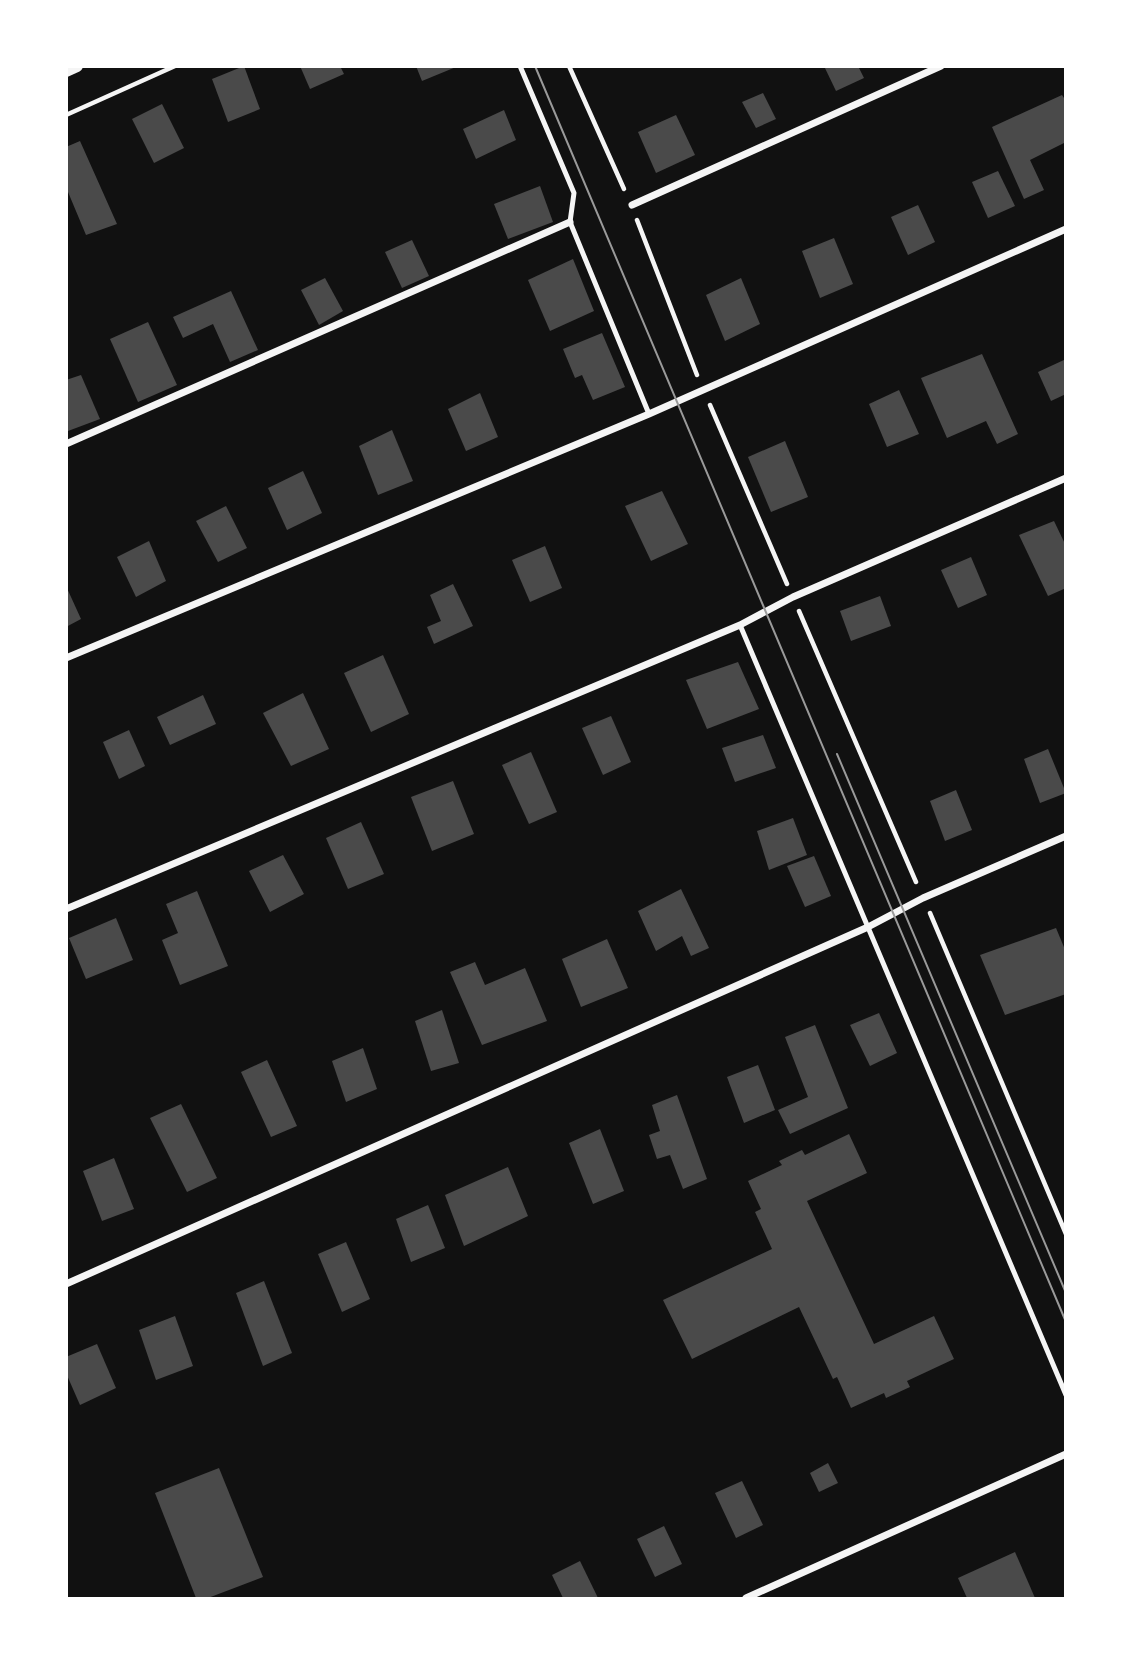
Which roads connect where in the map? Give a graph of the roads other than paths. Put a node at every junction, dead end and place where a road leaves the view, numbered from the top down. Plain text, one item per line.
1 (77, 66) edge
2 (520, 66) edge
3 (942, 66) edge
4 (66, 71) edge
5 (632, 205) road end
6 (570, 222) junction
7 (1066, 229) edge
8 (649, 414) junction
9 (66, 444) edge
10 (1066, 478) edge
11 (740, 625) junction
12 (66, 658) edge
13 (1066, 836) edge
14 (66, 909) edge
15 (868, 926) junction
16 (66, 1284) edge
17 (1066, 1395) edge
18 (1066, 1454) edge
19 (746, 1598) edge

1 - 4 street
2 - 6 lane
3 - 5 street
6 - 8 lane
6 - 9 street
7 - 8 street
8 - 12 street
10 - 11 street
11 - 14 street
11 - 15 lane
13 - 15 street
15 - 16 street
15 - 17 lane
18 - 19 street

